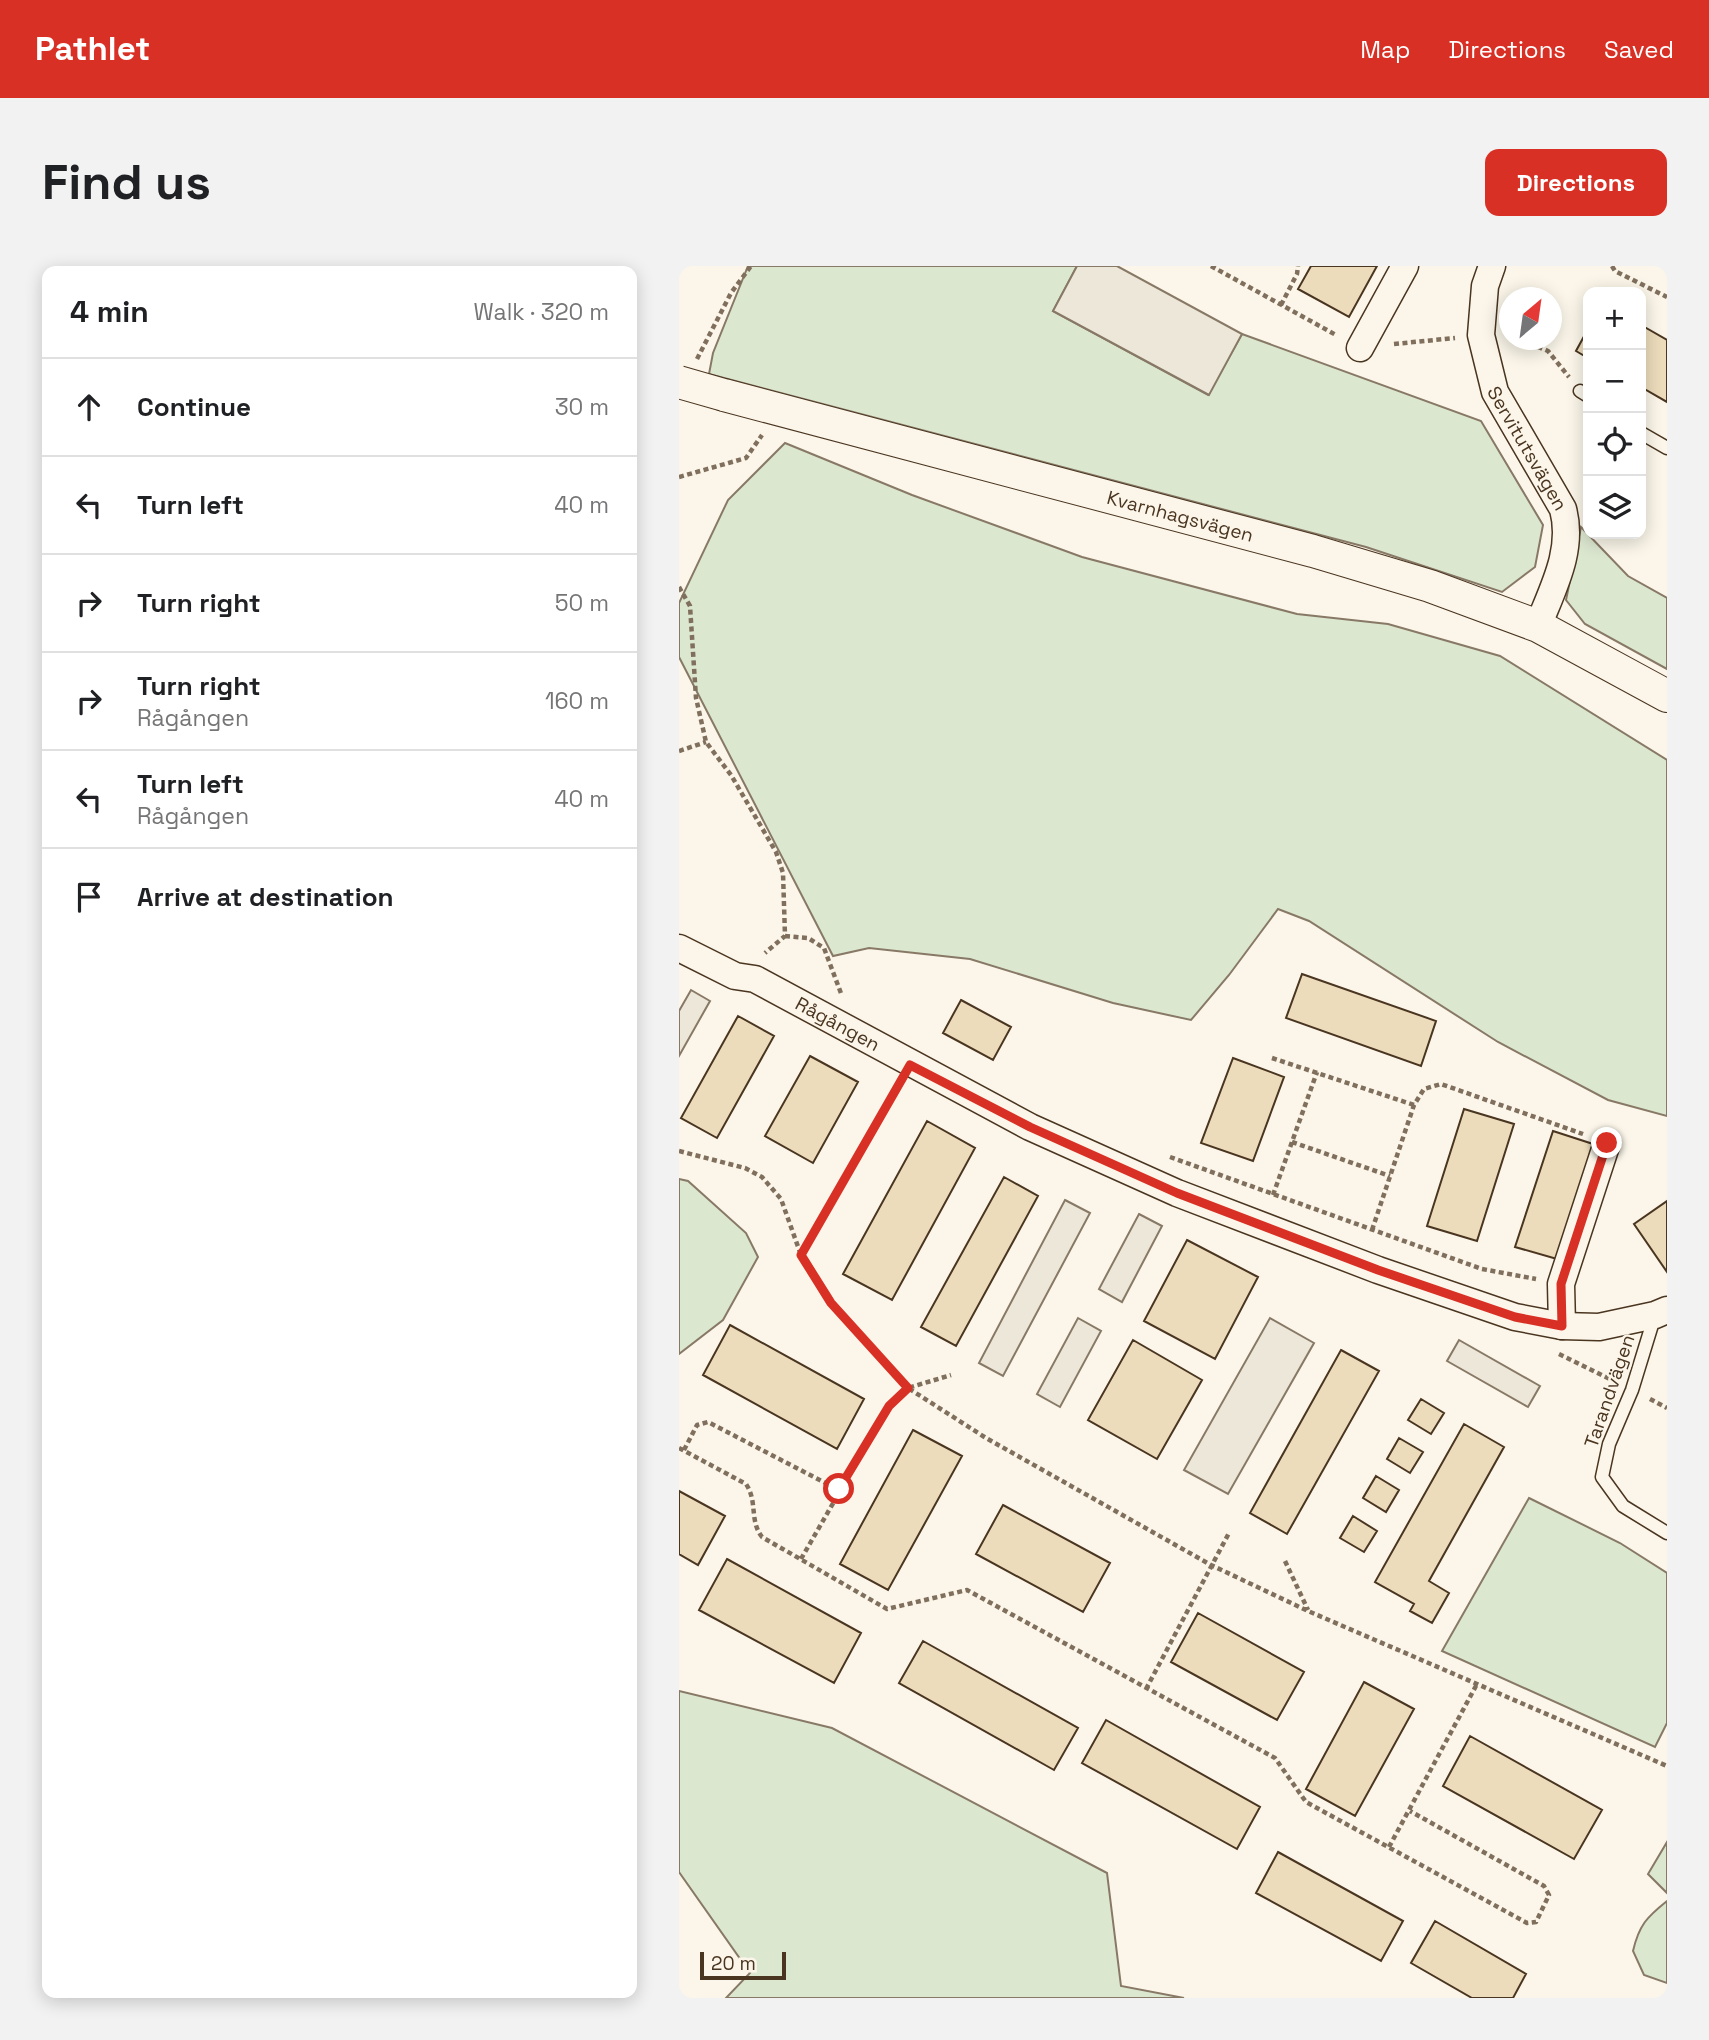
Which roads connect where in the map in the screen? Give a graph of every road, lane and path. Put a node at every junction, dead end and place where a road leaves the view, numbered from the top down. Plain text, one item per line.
1 (751, 266) edge
2 (1298, 266) edge
3 (1405, 266) edge
4 (1492, 266) edge
5 (1612, 266) edge
6 (1667, 297) edge
7 (1281, 304) dead end
8 (1360, 348) dead end
9 (1546, 350) edge
10 (687, 373) edge
11 (1583, 392) edge
12 (772, 408) junction
13 (1646, 436) edge
14 (1667, 448) edge
15 (679, 477) edge
16 (679, 587) edge
17 (1538, 626) junction
18 (1667, 696) edge
19 (706, 741) junction
20 (679, 751) edge
21 (785, 936) junction
22 (679, 948) edge
23 (745, 978) junction
24 (843, 996) dead end
25 (1272, 1058) dead end
26 (910, 1065) junction
27 (1317, 1072) junction
28 (1415, 1105) junction
29 (1292, 1142) junction
30 (1607, 1143) joint
31 (679, 1151) edge
32 (1158, 1153) dead end
33 (1390, 1176) junction
34 (1273, 1195) junction
35 (1372, 1230) junction
36 (801, 1255) junction
37 (1561, 1284) junction
38 (1661, 1312) edge
39 (1562, 1326) junction
40 (1547, 1349) dead end
41 (951, 1375) dead end
42 (908, 1388) junction
43 (1632, 1390) junction
44 (1667, 1408) edge
45 (682, 1449) edge
46 (839, 1489) junction
47 (1230, 1533) dead end
48 (1667, 1534) edge
49 (801, 1559) junction
50 (1285, 1561) dead end
51 (1212, 1564) junction
52 (1308, 1611) junction
53 (1477, 1684) junction
54 (1146, 1689) junction
55 (1667, 1766) edge
56 (1411, 1811) junction
57 (1389, 1847) junction

1 - 10 path
2 - 7 path
3 - 8 street
4 - 17 street, Servitutsvägen
5 - 6 path
9 - 11 path
10 - 12 street, Kvarnhagsvägen, bridge
12 - 15 path
12 - 17 street, Kvarnhagsvägen
13 - 14 lane
16 - 19 path
17 - 18 street, Kvarnhagsvägen
19 - 20 path
19 - 21 path
21 - 23 path
21 - 24 path
22 - 23 street, Rågången
23 - 26 street, Rågången
25 - 27 path
26 - 36 path
26 - 39 street, Rågången
27 - 28 path
27 - 29 path
28 - 30 path
28 - 33 path
29 - 33 path
29 - 34 path
30 - 37 street
31 - 36 path
32 - 34 path
33 - 35 path
34 - 35 path
35 - 37 path
36 - 42 path
37 - 39 street
38 - 39 street, Rågången
38 - 43 lane, Tarandvägen
40 - 43 path
41 - 42 path
42 - 46 path
42 - 51 path
43 - 44 path
43 - 48 lane, Tarandvägen
45 - 46 path
45 - 49 path
46 - 49 path
47 - 51 path
49 - 54 path
50 - 52 path
51 - 52 path
51 - 54 path
52 - 53 path
53 - 55 path
53 - 56 path
54 - 57 path
56 - 57 path
56 - 57 path

